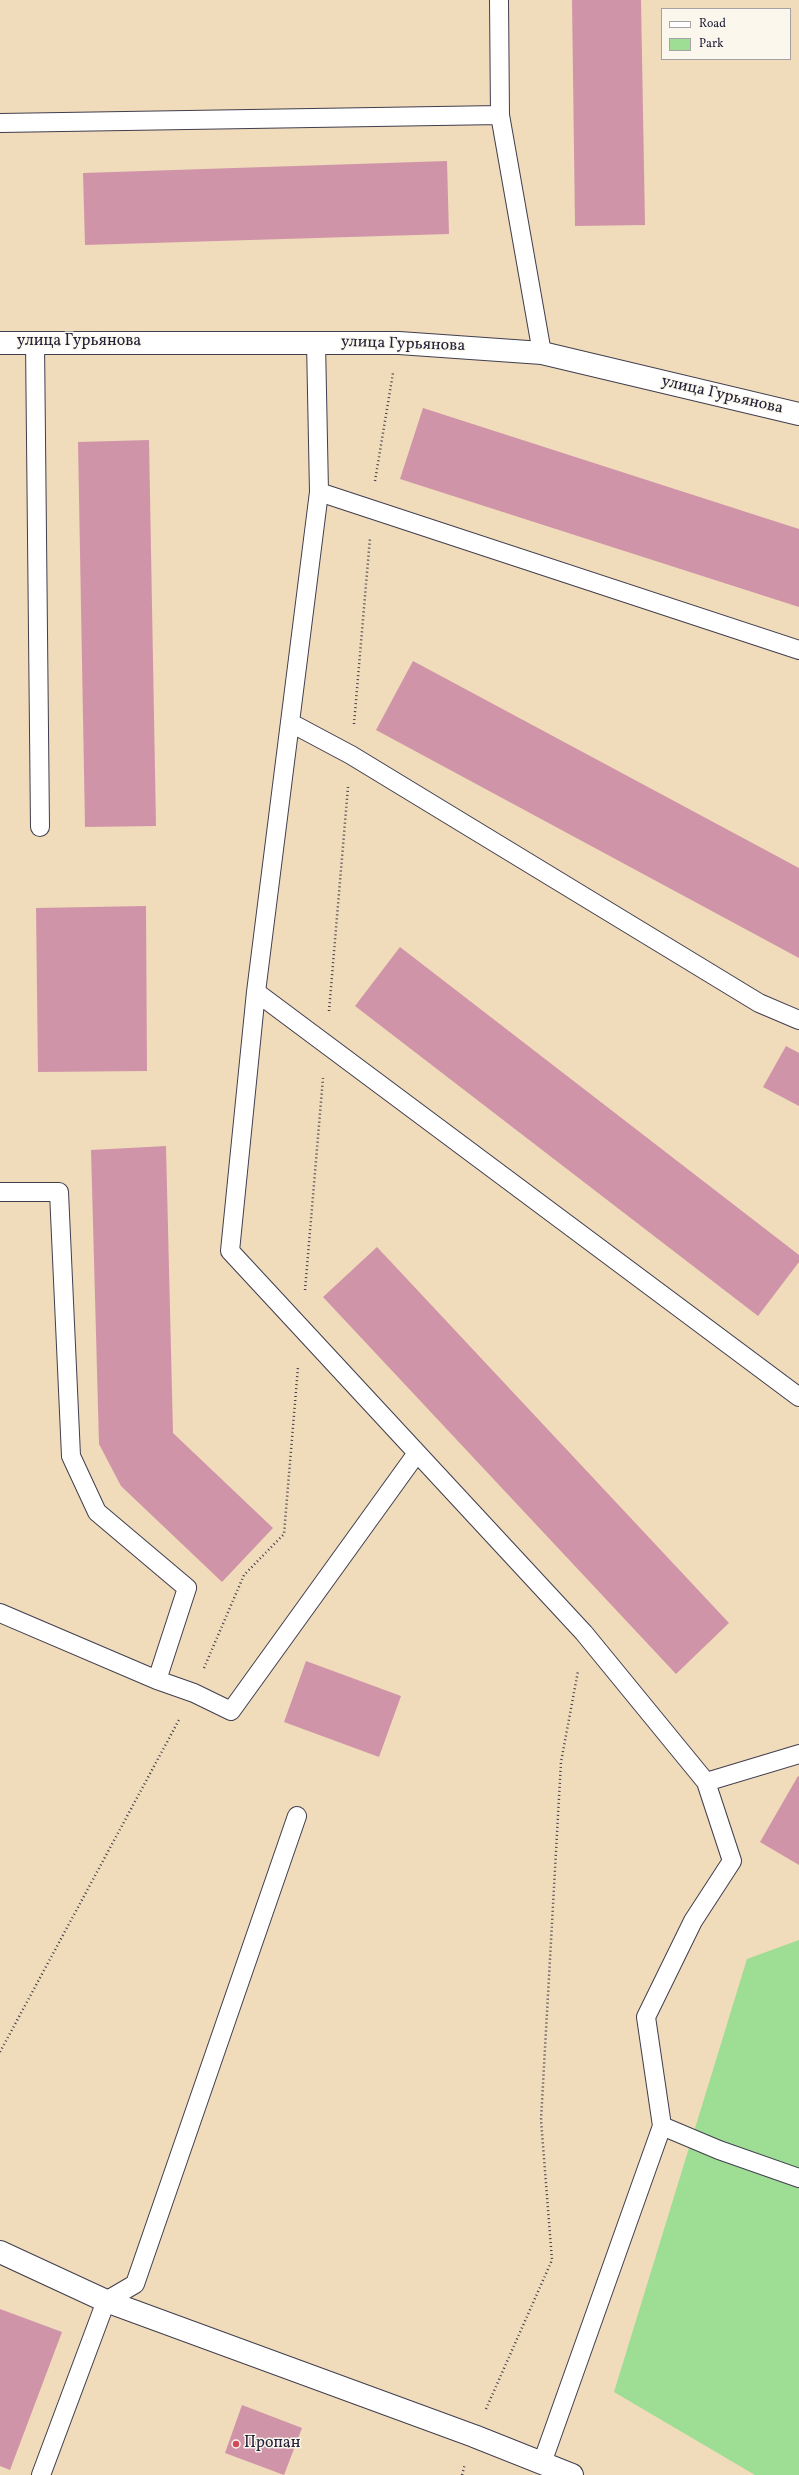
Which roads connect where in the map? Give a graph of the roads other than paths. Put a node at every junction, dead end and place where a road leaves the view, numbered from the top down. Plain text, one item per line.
1 (499, 0) edge
2 (500, 115) junction
3 (0, 123) edge
4 (35, 342) junction
5 (316, 342) junction
6 (0, 343) edge
7 (542, 353) junction
8 (799, 414) edge
9 (319, 492) junction
10 (799, 650) edge
11 (291, 723) junction
12 (40, 827) dead end
13 (256, 992) junction
14 (799, 1020) edge
15 (0, 1192) edge
16 (799, 1397) edge
17 (417, 1453) junction
18 (0, 1613) edge
19 (157, 1680) junction
20 (799, 1754) edge
21 (706, 1782) junction
22 (297, 1816) dead end
23 (662, 2126) junction
24 (799, 2178) edge
25 (0, 2252) edge
26 (106, 2301) junction
27 (542, 2463) junction
28 (41, 2475) edge
29 (572, 2475) edge

1 - 2 lane
2 - 3 lane
2 - 7 lane
4 - 5 street, улица Гурьянова
4 - 6 street, улица Гурьянова
4 - 12 lane
5 - 7 street, улица Гурьянова
5 - 9 lane
7 - 8 street, улица Гурьянова
9 - 10 lane
9 - 11 lane
11 - 13 lane
11 - 14 lane
13 - 16 lane
13 - 17 lane
15 - 19 lane
17 - 19 lane
17 - 21 lane
18 - 19 lane
20 - 21 lane
21 - 23 lane
22 - 26 lane
23 - 24 lane
23 - 27 lane
25 - 26 street
26 - 27 street
26 - 28 lane
27 - 29 street

